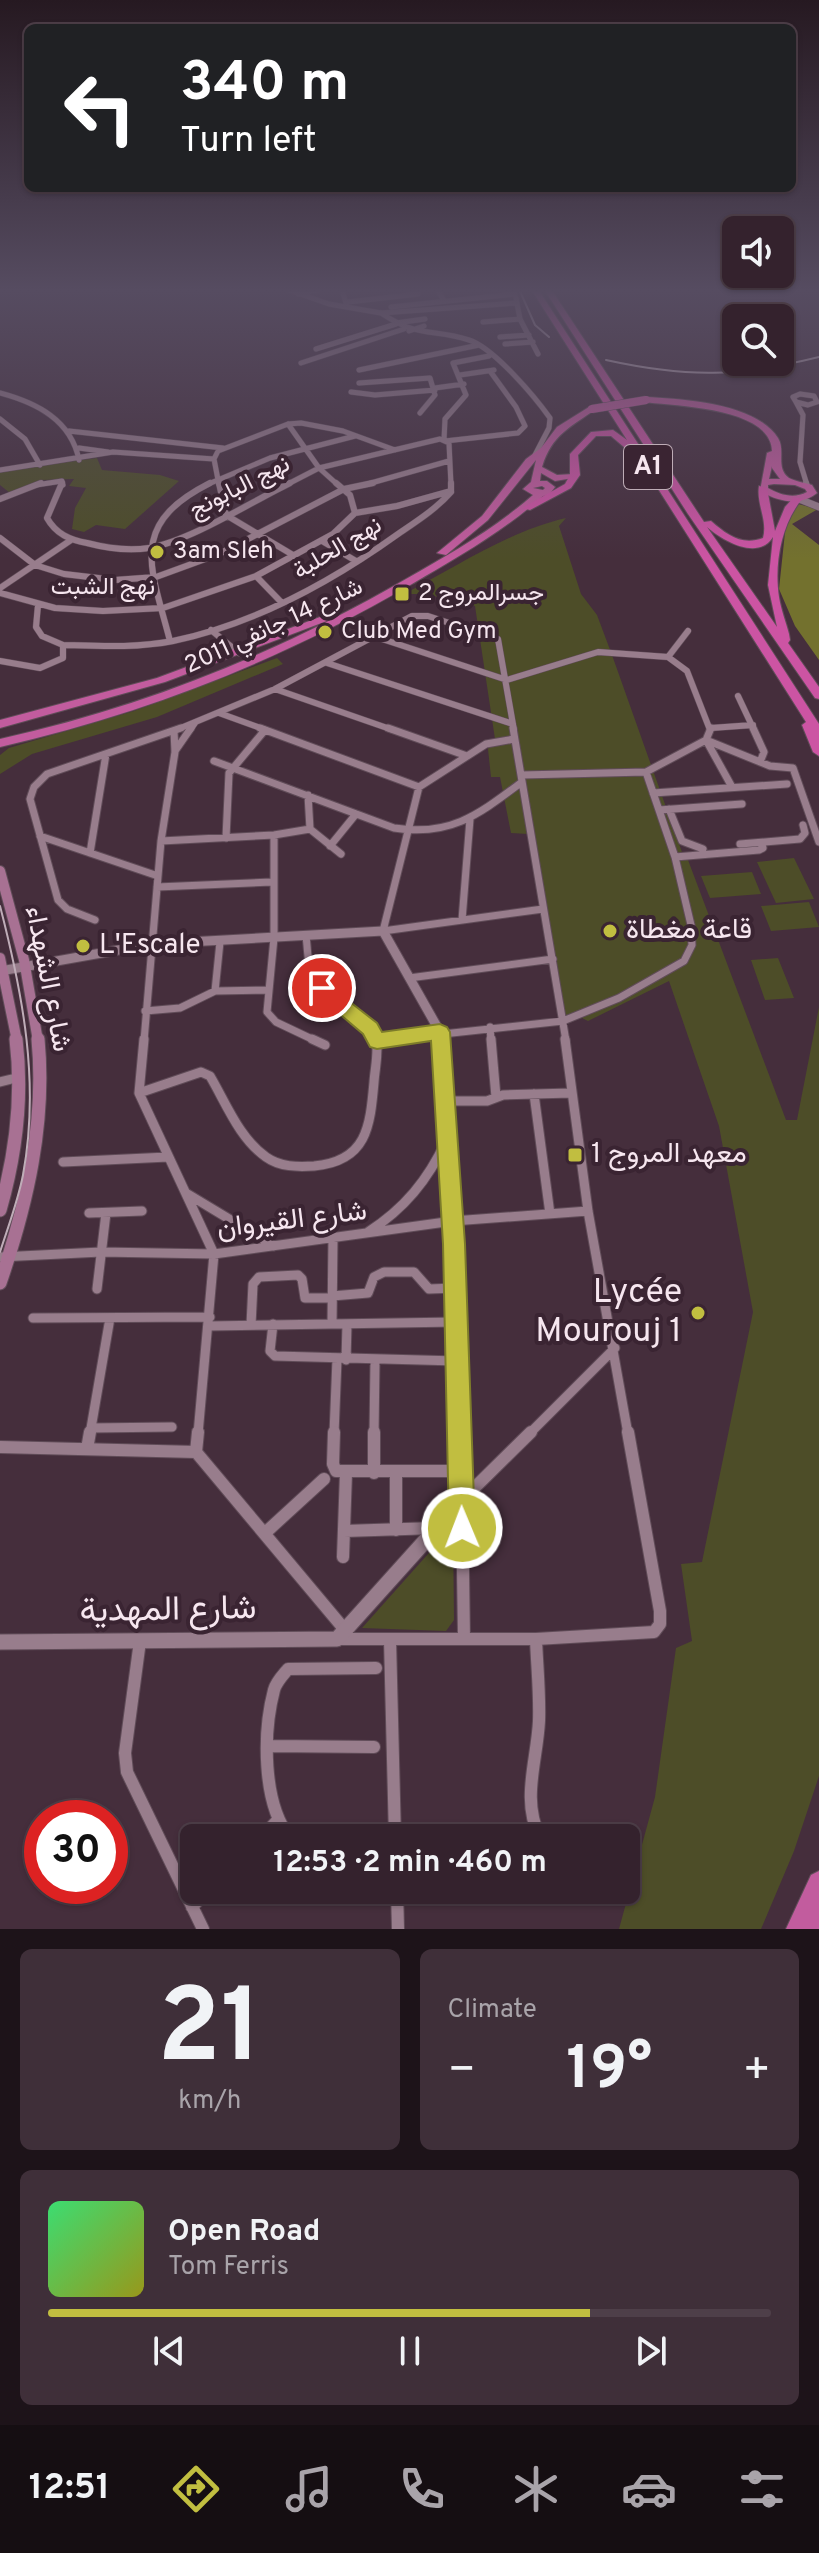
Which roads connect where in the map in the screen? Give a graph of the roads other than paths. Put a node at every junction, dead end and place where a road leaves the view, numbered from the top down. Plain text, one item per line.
1 (398, 379) edge
2 (430, 379) edge
3 (462, 379) edge
4 (495, 379) edge
5 (516, 379) edge
6 (591, 379) edge
7 (605, 379) edge
8 (359, 383) dead end
9 (464, 384) junction
10 (435, 389) junction
11 (351, 392) dead end
12 (0, 393) edge
13 (605, 401) junction
14 (647, 401) junction
15 (796, 402) junction
16 (812, 404) junction
17 (593, 410) junction
18 (420, 413) dead end
19 (803, 415) junction
20 (0, 419) edge
21 (288, 424) junction
22 (69, 431) junction
23 (355, 436) junction
24 (445, 440) junction
25 (302, 446) junction
26 (79, 448) junction
27 (223, 448) junction
28 (396, 450) junction
29 (638, 451) junction
30 (113, 452) junction
31 (538, 453) junction
32 (214, 459) junction
33 (79, 460) junction
34 (449, 461) junction
35 (40, 465) junction
36 (319, 468) junction
37 (0, 470) edge
38 (543, 470) junction
39 (802, 470) junction
40 (570, 476) junction
41 (217, 480) junction
42 (788, 481) junction
43 (763, 486) junction
44 (807, 486) junction
45 (540, 487) junction
46 (344, 489) junction
47 (451, 491) junction
48 (436, 496) junction
49 (2, 498) edge
50 (801, 498) junction
51 (444, 500) junction
52 (0, 506) edge
53 (818, 506) edge
54 (527, 508) junction
55 (355, 513) junction
56 (693, 514) junction
57 (226, 515) junction
58 (258, 535) junction
59 (0, 538) edge
60 (71, 540) junction
61 (322, 541) junction
62 (149, 548) junction
63 (442, 553) junction
64 (293, 555) junction
65 (356, 561) junction
66 (35, 565) junction
67 (256, 576) junction
68 (156, 577) junction
69 (0, 591) edge
70 (282, 603) junction
71 (38, 605) junction
72 (163, 608) junction
73 (346, 618) junction
74 (211, 630) junction
75 (688, 631) dead end
76 (376, 637) junction
77 (273, 640) junction
78 (170, 641) junction
79 (785, 644) junction
80 (63, 645) junction
81 (282, 650) junction
82 (239, 653) junction
83 (668, 657) junction
84 (0, 661) edge
85 (327, 663) junction
86 (507, 680) junction
87 (275, 689) junction
88 (819, 695) edge
89 (738, 696) dead end
90 (218, 713) junction
91 (804, 713) junction
92 (61, 719) junction
93 (195, 723) junction
94 (0, 724) edge
95 (513, 724) junction
96 (753, 725) junction
97 (711, 728) junction
98 (265, 730) junction
99 (0, 731) edge
100 (174, 731) junction
101 (819, 733) edge
102 (20, 738) junction
103 (514, 739) junction
104 (0, 740) edge
105 (706, 740) junction
106 (0, 749) edge
107 (175, 752) junction
108 (819, 752) edge
109 (106, 754) junction
110 (467, 756) junction
111 (214, 761) dead end
112 (760, 762) junction
113 (231, 768) junction
114 (646, 772) junction
115 (522, 778) junction
116 (787, 784) dead end
117 (419, 787) junction
118 (732, 787) junction
119 (653, 793) junction
120 (308, 795) junction
121 (742, 804) dead end
122 (669, 809) junction
123 (659, 810) junction
124 (356, 814) junction
125 (470, 819) junction
126 (803, 825) dead end
127 (310, 829) junction
128 (405, 830) junction
129 (274, 835) junction
130 (40, 836) junction
131 (226, 838) junction
132 (161, 841) junction
133 (819, 842) edge
134 (762, 843) junction
135 (740, 844) dead end
136 (330, 846) junction
137 (703, 849) dead end
138 (90, 853) junction
139 (341, 854) dead end
140 (675, 857) junction
141 (0, 871) edge
142 (158, 876) junction
143 (272, 882) junction
144 (157, 887) junction
145 (543, 909) junction
146 (95, 920) dead end
147 (462, 920) junction
148 (383, 931) junction
149 (306, 937) junction
150 (274, 938) junction
151 (220, 942) junction
152 (152, 944) junction
153 (553, 959) junction
154 (24, 965) junction
155 (1, 966) edge
156 (409, 978) junction
157 (268, 990) junction
158 (215, 991) junction
159 (145, 1011) junction
160 (16, 1018) junction
161 (563, 1021) junction
162 (0, 1022) edge
163 (490, 1027) junction
164 (440, 1032) junction
165 (377, 1041) junction
166 (325, 1045) dead end
167 (20, 1077) junction
168 (0, 1082) edge
169 (139, 1093) junction
170 (571, 1093) junction
171 (534, 1094) junction
172 (496, 1097) junction
173 (447, 1101) junction
174 (446, 1140) junction
175 (168, 1157) junction
176 (63, 1162) dead end
177 (186, 1193) junction
178 (0, 1210) edge
179 (142, 1211) dead end
180 (588, 1211) junction
181 (89, 1213) dead end
182 (106, 1213) junction
183 (550, 1214) junction
184 (453, 1221) junction
185 (364, 1234) junction
186 (333, 1238) junction
187 (275, 1246) junction
188 (101, 1252) junction
189 (214, 1254) junction
190 (5, 1256) edge
191 (0, 1283) edge
192 (456, 1288) junction
193 (97, 1289) dead end
194 (332, 1297) junction
195 (33, 1318) dead end
196 (110, 1318) junction
197 (210, 1322) junction
198 (456, 1322) junction
199 (273, 1324) junction
200 (332, 1324) junction
201 (347, 1324) junction
202 (251, 1325) junction
203 (615, 1348) junction
204 (342, 1359) junction
205 (375, 1361) junction
206 (457, 1361) junction
207 (172, 1427) dead end
208 (91, 1428) junction
209 (0, 1447) edge
210 (87, 1449) junction
211 (196, 1452) junction
212 (460, 1471) junction
213 (346, 1473) junction
214 (374, 1473) junction
215 (396, 1473) junction
216 (324, 1479) dead end
217 (462, 1500) junction
218 (436, 1528) junction
219 (396, 1530) junction
220 (344, 1531) junction
221 (265, 1533) junction
222 (343, 1557) dead end
223 (341, 1635) junction
224 (464, 1639) junction
225 (536, 1639) junction
226 (140, 1640) junction
227 (390, 1640) junction
228 (0, 1642) edge
229 (376, 1668) dead end
230 (270, 1746) junction
231 (374, 1747) dead end
232 (276, 1822) edge
233 (395, 1824) edge
234 (532, 1824) edge
235 (819, 1883) edge
236 (195, 1904) edge
237 (397, 1904) edge
238 (192, 1907) junction
239 (819, 1920) edge
240 (203, 1929) edge
241 (398, 1929) edge
242 (798, 1929) edge
243 (814, 1929) edge

1 - 8 street
2 - 10 street
3 - 9 street
4 - 24 street, نهج البابونج
5 - 31 street
6 - 13 highway, A1
7 - 56 highway, A1
9 - 10 street
9 - 24 street
10 - 11 street
10 - 18 street
12 - 22 street
13 - 29 highway, A1
13 - 40 highway
14 - 17 highway, bridge
14 - 42 highway
14 - 43 highway
15 - 16 street
15 - 16 street
15 - 19 street
16 - 19 street
17 - 31 highway
17 - 38 highway
19 - 39 street
20 - 35 street
21 - 23 street
21 - 25 street
21 - 27 street
22 - 26 street
22 - 27 street
23 - 25 street
23 - 28 street
24 - 28 street, نهج البابونج
24 - 34 street
25 - 36 street
25 - 41 street
26 - 30 street
26 - 33 street
27 - 32 street
28 - 36 street, نهج البابونج
29 - 54 highway
29 - 91 highway, A1
30 - 32 street
30 - 33 street
31 - 45 highway
31 - 63 highway
32 - 41 street
33 - 35 street
34 - 46 street
34 - 47 street
35 - 37 street
36 - 46 street
36 - 57 street, نهج البابونج
38 - 40 highway
38 - 45 highway
39 - 42 street
39 - 44 street
40 - 45 highway
41 - 57 street
41 - 62 street
42 - 43 highway
42 - 44 highway
43 - 50 highway
43 - 56 highway
44 - 50 highway
45 - 54 highway, شارع 14 جانفي 2011
45 - 63 highway, شارع 14 جانفي 2011
46 - 55 street
46 - 58 street
47 - 48 street, نهج الحلبة
47 - 51 street, نهج الحلبة
48 - 51 street
48 - 55 street, نهج الحلبة
49 - 52 street
49 - 60 street
50 - 53 street
50 - 79 highway
51 - 65 street, نهج الحلبة
54 - 73 highway, شارع 14 جانفي 2011
55 - 61 street, نهج الحلبة
56 - 79 highway, A1
57 - 58 street
57 - 62 street, نهج البابونج
58 - 64 street
58 - 68 street
59 - 66 street
60 - 62 street, نهج البابونج
60 - 66 street
61 - 64 street, نهج الحلبة
61 - 65 street
62 - 68 street
63 - 77 highway, شارع 14 جانفي 2011
64 - 67 street, نهج الشبت
65 - 70 street, نهج الحلبة
66 - 68 street
66 - 69 street
67 - 70 street
67 - 72 street, نهج الشبت
68 - 72 street
69 - 71 street, نهج الشبت
70 - 74 street, نهج الحلبة
71 - 72 street, نهج الشبت
71 - 80 street
72 - 78 street
73 - 76 street
73 - 81 highway, شارع 14 جانفي 2011
74 - 78 street, نهج الحلبة
74 - 82 street
75 - 83 street
76 - 85 street
76 - 86 street
76 - 86 street
77 - 82 highway, شارع 14 جانفي 2011
77 - 92 highway
78 - 80 street, نهج الحلبة
79 - 88 highway, A1
80 - 84 street
81 - 92 highway
81 - 102 highway, شارع 14 جانفي 2011
82 - 94 highway, شارع 14 جانفي 2011
83 - 86 street
83 - 97 street
85 - 87 street
85 - 95 street
86 - 95 street
87 - 90 street
87 - 110 street
89 - 96 street
90 - 93 street
90 - 98 street
91 - 101 highway, A1
91 - 108 highway
92 - 99 highway
92 - 104 highway
93 - 100 street
93 - 107 street
95 - 103 street
96 - 97 street
96 - 112 street
97 - 105 street
98 - 113 street
98 - 117 street
100 - 107 street
100 - 109 street
102 - 104 highway, شارع 14 جانفي 2011
102 - 106 highway
103 - 110 street
103 - 115 street
105 - 112 street
105 - 114 street
105 - 118 street
107 - 132 street
109 - 130 street
109 - 138 street
110 - 117 street
111 - 113 street
112 - 133 street
113 - 120 street
113 - 131 street
114 - 115 street
114 - 119 street
115 - 125 street
115 - 145 street
116 - 118 street
117 - 128 street
118 - 119 street
119 - 123 street
120 - 124 street
120 - 127 street
121 - 122 street
122 - 123 street
122 - 137 street
123 - 140 street
124 - 128 street
124 - 136 street
125 - 128 street
125 - 147 street
126 - 134 street
127 - 129 street
127 - 136 street
128 - 148 street
129 - 131 street
129 - 143 street
130 - 138 street
130 - 146 street
131 - 132 street
132 - 142 street
134 - 135 street
134 - 140 street
136 - 139 street
138 - 142 street
140 - 161 street
141 - 154 main road, شارع الشهداء
142 - 144 street
143 - 144 street
143 - 150 street
144 - 152 street
145 - 147 street
145 - 153 street
147 - 148 street
148 - 149 street
148 - 156 street
149 - 150 street
149 - 165 street
150 - 151 street
150 - 157 street
151 - 152 street
151 - 158 street
152 - 154 street
152 - 159 street
153 - 156 street
153 - 161 street
154 - 155 street
154 - 190 main road, شارع الشهداء
155 - 160 main road, شارع الشهداء
156 - 164 street
157 - 158 street
157 - 166 street
158 - 159 street
159 - 169 street
160 - 162 street
160 - 167 main road, شارع الشهداء
161 - 163 street
161 - 170 street
163 - 164 street
163 - 172 street
164 - 165 street
164 - 173 street
165 - 169 street
167 - 168 street
167 - 178 main road, شارع الشهداء
169 - 175 street
170 - 171 street
170 - 180 street
171 - 172 street
171 - 183 street
172 - 173 street
173 - 174 street
174 - 184 street
174 - 185 street
175 - 176 street
175 - 177 street
177 - 187 street
177 - 189 street
179 - 182 street
180 - 183 street, شارع القيروان
180 - 203 street
181 - 182 street
182 - 188 street
183 - 184 street, شارع القيروان
184 - 185 street, شارع القيروان
184 - 192 street
185 - 186 street, شارع القيروان
186 - 187 street, شارع القيروان
186 - 194 street
187 - 189 street, شارع القيروان
188 - 189 street, شارع القيروان
188 - 190 street, شارع القيروان
188 - 193 street
189 - 197 street
190 - 191 main road, شارع الشهداء
192 - 194 street
192 - 198 street
194 - 200 street
194 - 202 street
195 - 196 street
196 - 197 street
196 - 208 street
197 - 202 street
197 - 211 street
198 - 201 street
198 - 206 street
199 - 200 street
199 - 202 street
199 - 204 street
200 - 201 street
201 - 204 street
203 - 217 street
203 - 225 street
204 - 205 street
204 - 213 street
205 - 206 street
205 - 214 street
206 - 212 street
207 - 208 street
208 - 210 street
209 - 210 street
210 - 211 street
211 - 221 street
212 - 215 street
212 - 217 street
213 - 214 street
213 - 220 street
214 - 215 street
215 - 219 street
216 - 221 street
217 - 218 street
217 - 224 street
218 - 219 street
218 - 223 street
219 - 220 street
220 - 222 street
221 - 223 street
223 - 226 street, شارع المهدية
223 - 227 street
224 - 225 street
224 - 227 street
225 - 234 street
226 - 228 street, شارع المهدية
226 - 238 street
227 - 233 street
229 - 230 street
230 - 231 street
230 - 232 street
235 - 242 highway
236 - 238 street
237 - 241 street
238 - 240 street
239 - 243 highway

